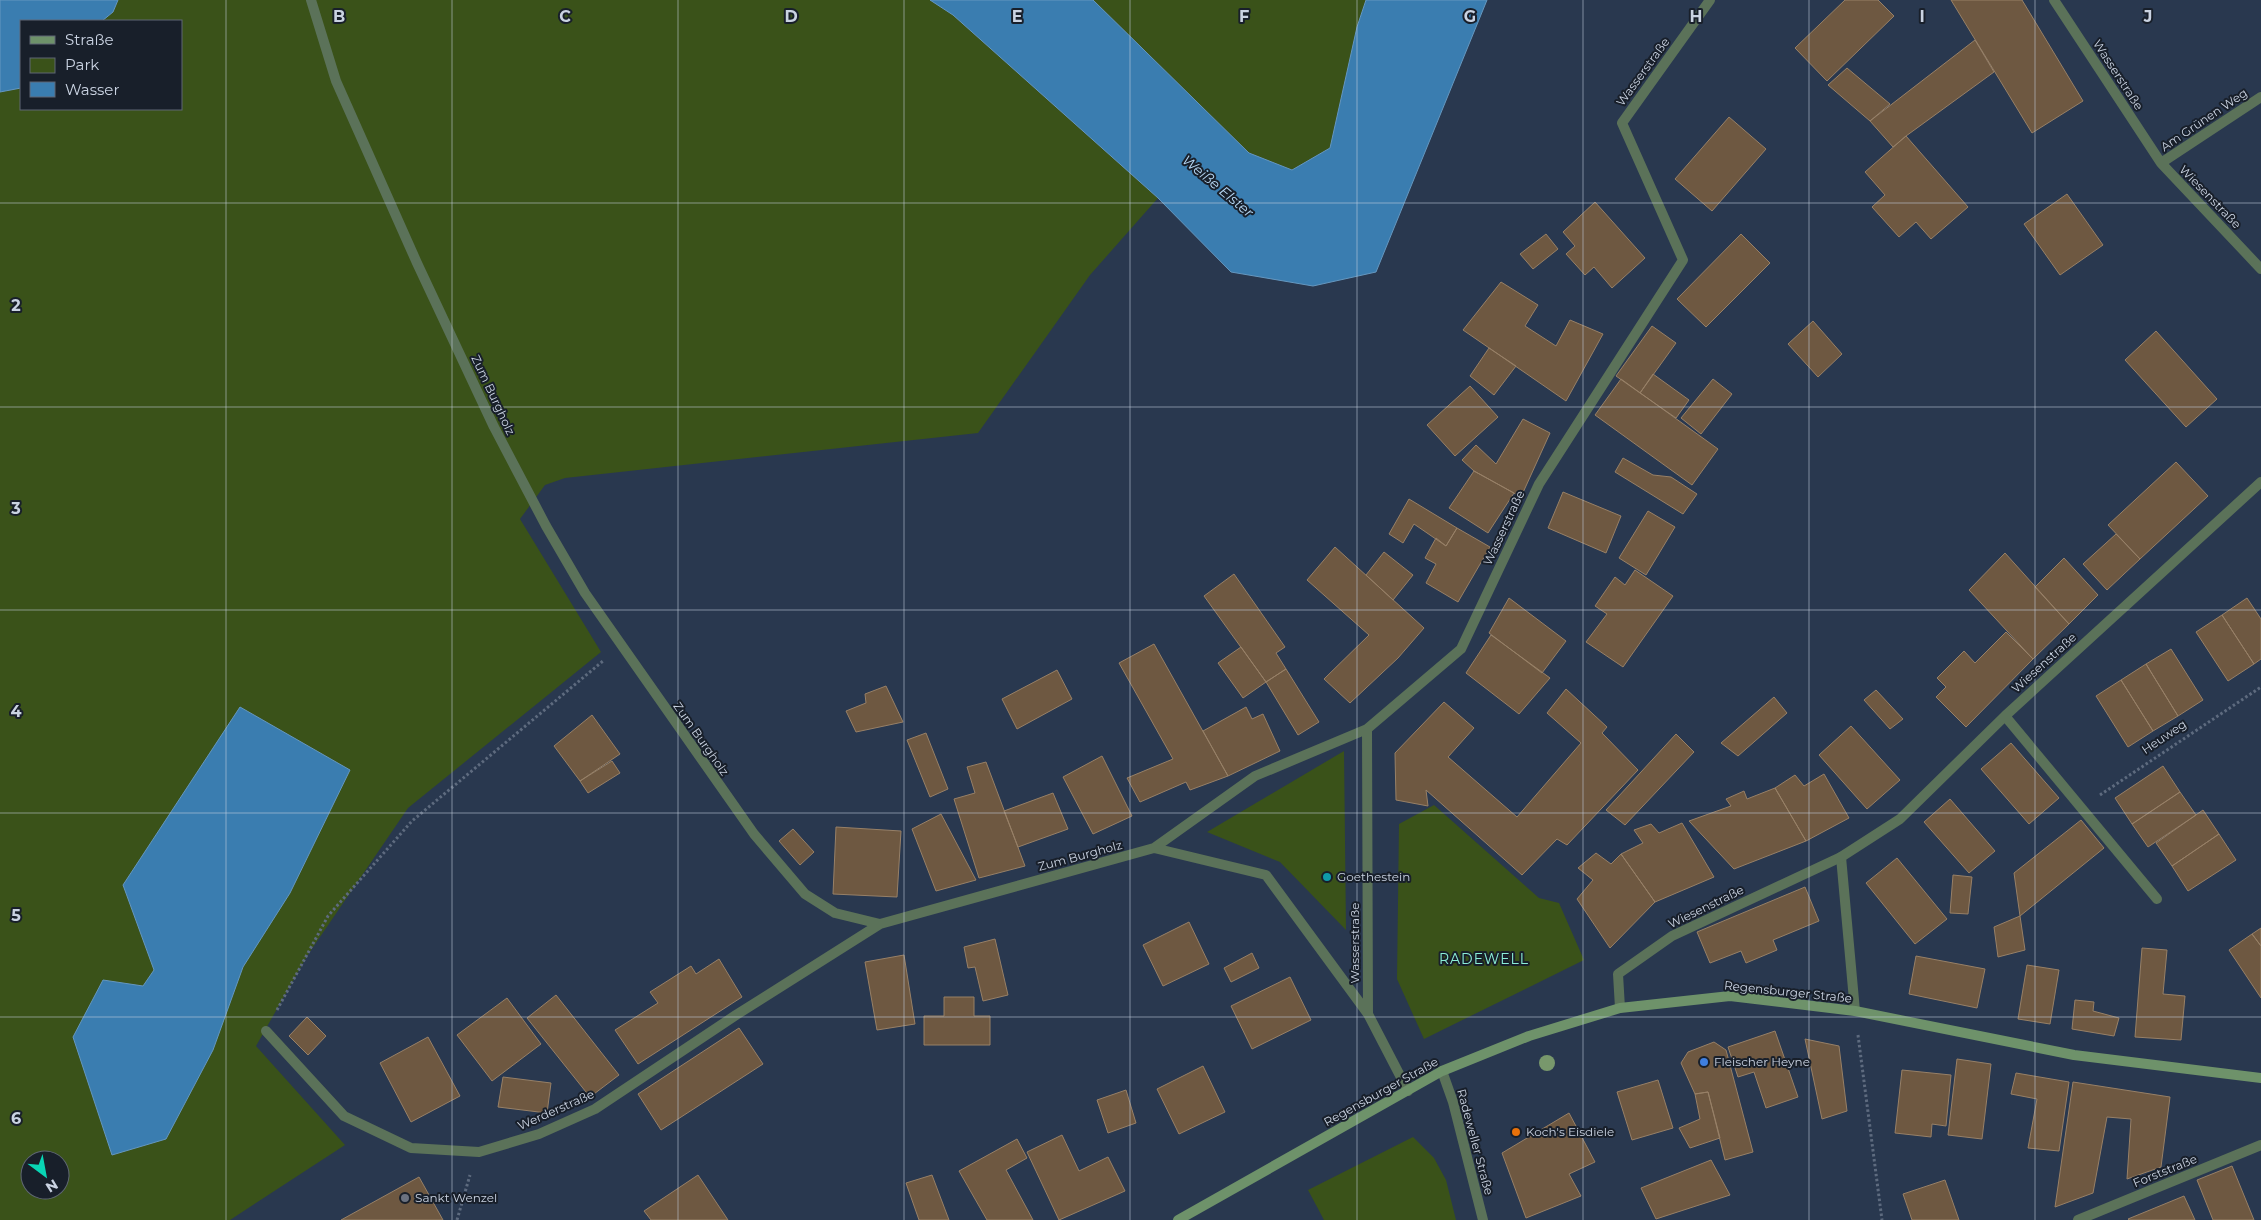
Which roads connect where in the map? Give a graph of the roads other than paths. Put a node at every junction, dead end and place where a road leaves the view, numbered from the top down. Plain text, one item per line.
1 (311, 0) edge
2 (1710, 0) edge
3 (2054, 0) edge
4 (2261, 97) edge
5 (2161, 163) junction
6 (2261, 269) edge
7 (2261, 482) edge
8 (2005, 716) junction
9 (1367, 729) junction
10 (1154, 848) junction
11 (1841, 857) junction
12 (2157, 899) dead end
13 (880, 924) junction
14 (1620, 1008) junction
15 (1855, 1012) junction
16 (1368, 1014) junction
17 (266, 1031) road end
18 (1442, 1071) junction
19 (2261, 1078) edge
20 (1408, 1090) junction
21 (2261, 1145) edge
22 (1178, 1220) edge
23 (1482, 1220) edge
24 (2078, 1220) edge

1 - 13 street, Zum Burgholz
2 - 9 street, Wasserstraße
3 - 5 street, Wasserstraße
4 - 5 street, Am Grünen Weg
5 - 6 street, Wiesenstraße
7 - 8 street, Wiesenstraße
8 - 11 street, Wiesenstraße
8 - 12 street
9 - 10 street
9 - 16 street, Wasserstraße
10 - 13 street, Zum Burgholz
10 - 16 street, Zum Burgholz
11 - 14 street, Wiesenstraße
11 - 15 street
13 - 17 street, Werderstraße
14 - 15 main road, Regensburger Straße
14 - 18 main road, Regensburger Straße
15 - 19 main road, Regensburger Straße
16 - 20 street, Wasserstraße
18 - 20 main road, Regensburger Straße
18 - 23 street, Radeweller Straße
20 - 22 main road, Regensburger Straße
21 - 24 street, Forststraße

